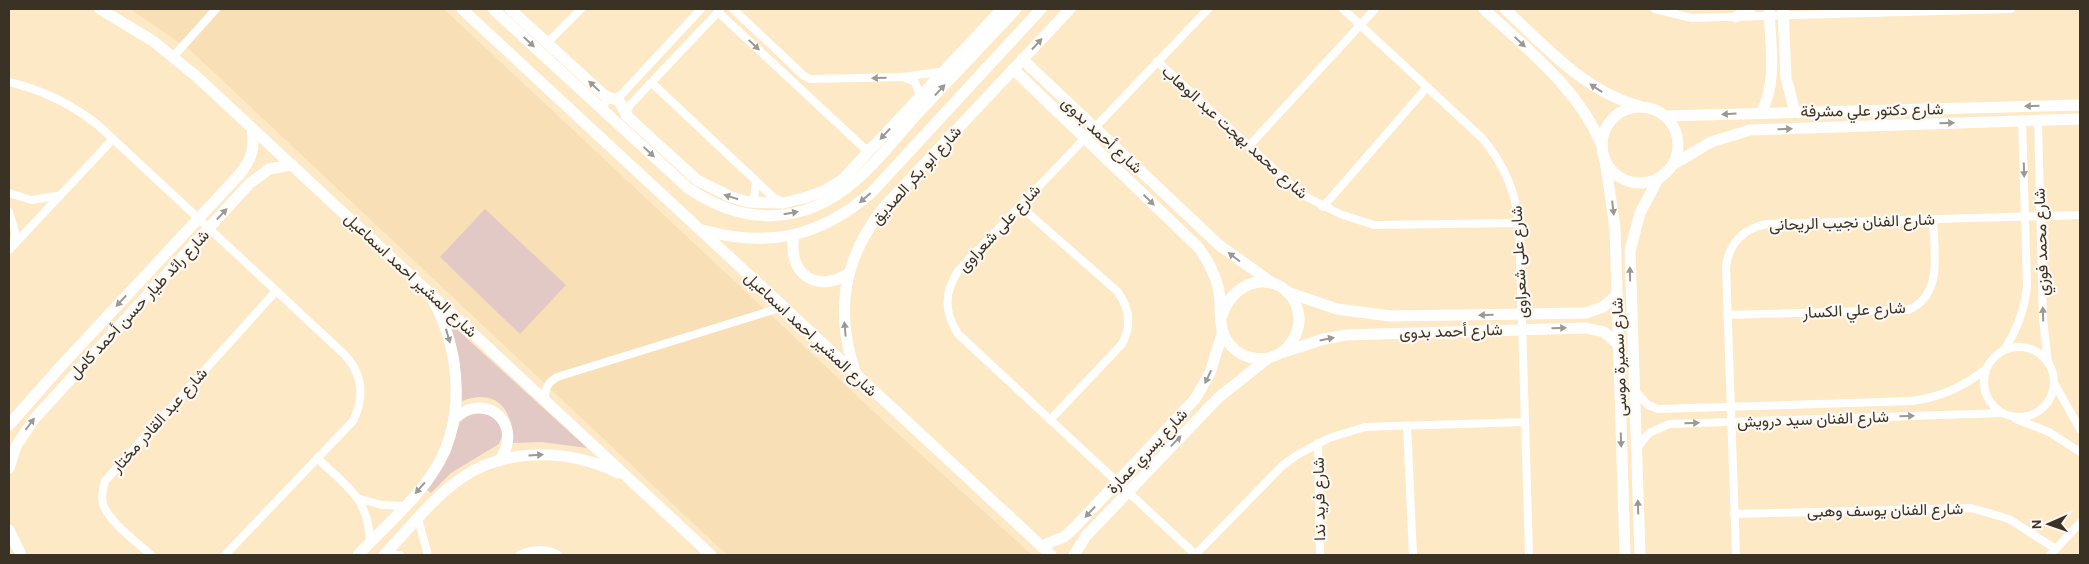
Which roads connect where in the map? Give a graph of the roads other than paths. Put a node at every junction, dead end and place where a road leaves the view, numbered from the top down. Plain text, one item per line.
1 (100, 9) edge
2 (216, 9) edge
3 (462, 9) edge
4 (493, 9) edge
5 (510, 9) edge
6 (581, 9) edge
7 (701, 9) edge
8 (733, 9) edge
9 (991, 9) edge
10 (1002, 9) edge
11 (1016, 9) edge
12 (1041, 9) edge
13 (1070, 9) edge
14 (1208, 9) edge
15 (1343, 9) edge
16 (1375, 9) edge
17 (1484, 9) edge
18 (1655, 9) edge
19 (1750, 9) edge
20 (2008, 9) edge
21 (719, 10) edge
22 (1510, 11) edge
23 (1876, 11) edge
24 (1678, 12) edge
25 (1769, 12) edge
26 (1783, 12) edge
27 (1736, 17) junction
28 (991, 21) junction
29 (1360, 24) junction
30 (674, 38) junction
31 (546, 42) junction
32 (684, 47) junction
33 (173, 57) junction
34 (1022, 60) junction
35 (1157, 62) junction
36 (1013, 69) junction
37 (945, 71) junction
38 (902, 77) junction
39 (9, 82) edge
40 (652, 83) junction
41 (1427, 87) junction
42 (612, 98) junction
43 (921, 103) junction
44 (2080, 105) edge
45 (1641, 107) junction
46 (602, 109) junction
47 (625, 112) junction
48 (1795, 112) junction
49 (1761, 113) junction
50 (1664, 116) junction
51 (2080, 119) edge
52 (2038, 120) junction
53 (2022, 121) junction
54 (617, 123) junction
55 (252, 128) junction
56 (1094, 128) junction
57 (113, 138) junction
58 (1085, 138) junction
59 (1249, 146) junction
60 (1602, 148) junction
61 (870, 150) junction
62 (1605, 160) junction
63 (1674, 164) junction
64 (292, 165) junction
65 (1658, 179) junction
66 (756, 181) junction
67 (9, 194) edge
68 (59, 196) junction
69 (749, 202) junction
70 (782, 202) junction
71 (1020, 206) junction
72 (1323, 207) junction
73 (9, 212) edge
74 (2080, 215) edge
75 (2025, 216) junction
76 (2041, 216) junction
77 (199, 217) junction
78 (1933, 219) junction
79 (1519, 223) junction
80 (210, 227) junction
81 (699, 229) junction
82 (794, 236) junction
83 (12, 247) edge
84 (848, 274) junction
85 (1275, 284) junction
86 (276, 290) junction
87 (429, 291) junction
88 (1287, 292) junction
89 (1617, 295) junction
90 (783, 308) junction
91 (1522, 314) junction
92 (1727, 315) junction
93 (1222, 316) junction
94 (1522, 329) junction
95 (1223, 331) junction
96 (1618, 344) junction
97 (2004, 350) junction
98 (1280, 354) junction
99 (1267, 359) junction
100 (2048, 363) junction
101 (1986, 369) junction
102 (856, 376) junction
103 (2054, 382) junction
104 (1634, 389) junction
105 (545, 400) junction
106 (1730, 407) junction
107 (2001, 413) junction
108 (2012, 417) junction
109 (454, 418) junction
110 (1050, 420) junction
111 (1525, 422) junction
112 (1731, 422) junction
113 (1407, 424) junction
114 (9, 425) edge
115 (2080, 429) edge
116 (1318, 443) junction
117 (1636, 450) junction
118 (2080, 452) edge
119 (317, 458) junction
120 (499, 461) junction
121 (9, 468) edge
122 (628, 478) junction
123 (1117, 482) junction
124 (1128, 492) junction
125 (360, 499) junction
126 (404, 506) junction
127 (1734, 514) junction
128 (418, 519) junction
129 (2080, 523) edge
130 (9, 530) edge
131 (370, 542) junction
132 (1041, 546) junction
133 (2053, 552) edge
134 (21, 555) edge
135 (150, 555) edge
136 (225, 555) edge
137 (358, 555) edge
138 (384, 555) edge
139 (390, 555) edge
140 (400, 555) edge
141 (428, 555) edge
142 (519, 555) edge
143 (558, 555) edge
144 (711, 555) edge
145 (1051, 555) edge
146 (1074, 555) edge
147 (1195, 555) edge
148 (1320, 555) edge
149 (1413, 555) edge
150 (1529, 555) edge
151 (1624, 555) edge
152 (1640, 555) edge
153 (1736, 555) edge

1 - 33 street, شارع المشير احمد اسماعيل
2 - 33 street
3 - 81 street, شارع المشير احمد اسماعيل
4 -> 46 street
5 - 31 street
6 - 31 street
7 - 30 street
38 -> 8 street
9 - 28 street
10 - 28 street
43 -> 11 street
12 -> 82 street, شارع ابو بكر الصديق
34 -> 13 street, شارع ابو بكر الصديق
14 - 35 street, شارع على شعراوى
15 - 29 street, شارع على شعراوى
16 - 29 street
17 -> 60 street
18 - 24 street
19 - 27 street
20 - 23 street
21 - 32 street
21 -> 61 street
45 -> 22 street
23 - 26 street
24 - 27 street
25 - 26 street
25 - 27 street
25 - 49 street
26 - 48 street
28 - 37 street
29 - 41 street, شارع على شعراوى
29 - 59 street
30 - 32 street
30 - 42 street
42 -> 31 street
32 - 40 street
33 - 55 street, شارع المشير احمد اسماعيل
34 - 36 street, شارع ابو بكر الصديق
34 - 56 street, شارع أحمد بدوى
35 - 56 street, شارع على شعراوى
35 - 59 street, شارع محمد بهجت عبد الوهاب
36 - 58 street, شارع أحمد بدوى
36 - 84 street, شارع ابو بكر الصديق
37 - 38 street
37 - 43 street
38 - 43 street
39 - 57 street
40 - 47 street
40 - 66 street
41 - 72 street
41 - 79 street, شارع على شعراوى
42 - 46 street
42 - 47 street
54 -> 43 street
43 -> 61 street
44 -> 48 street, شارع دكتور علي مشرفة
45 - 50 street
45 - 60 street
46 - 54 street
47 - 54 street
69 -> 47 street
48 - 49 street, شارع دكتور علي مشرفة
49 -> 50 street, شارع دكتور علي مشرفة
50 - 63 street
51 - 52 street, شارع دكتور علي مشرفة
52 - 53 street, شارع دكتور علي مشرفة
52 - 76 street, شارع محمد فوزي
63 -> 53 street, شارع دكتور علي مشرفة
53 -> 75 street, شارع محمد فوزي
55 - 64 street, شارع المشير احمد اسماعيل
55 - 77 street, شارع رائد طيار حسن أحمد كامل
56 - 58 street, شارع على شعراوى
85 -> 56 street, شارع أحمد بدوى
57 - 68 street
57 - 77 street
58 - 71 street, شارع على شعراوى
58 -> 93 street, شارع أحمد بدوى
59 - 72 street, شارع محمد بهجت عبد الوهاب
60 - 62 street
61 - 70 street
62 - 65 street
62 -> 89 street, شارع سميرة موسى
63 - 65 street
80 -> 64 street, شارع رائد طيار حسن أحمد كامل
64 - 87 street, شارع المشير احمد اسماعيل
104 -> 65 street, شارع سميرة موسى
66 - 69 street
66 - 70 street
67 - 68 street
68 - 83 street
69 - 70 street
71 - 110 street, شارع على شعراوى
71 - 110 street
72 - 79 street, شارع محمد بهجت عبد الوهاب
73 - 83 street
74 - 76 street, شارع الفنان نجيب الريحانى
75 - 76 street, شارع الفنان نجيب الريحانى
75 - 78 street, شارع الفنان نجيب الريحانى
75 - 97 street, شارع محمد فوزي
100 -> 76 street, شارع محمد فوزي
77 - 80 street
77 -> 114 street, شارع رائد طيار حسن أحمد كامل
78 - 92 street, شارع الفنان نجيب الريحانى
78 - 92 street, شارع علي الكسار
79 - 91 street, شارع على شعراوى
80 - 86 street
121 -> 80 street, شارع رائد طيار حسن أحمد كامل
81 - 82 street, شارع ابو بكر الصديق
81 - 90 street, شارع المشير احمد اسماعيل
82 - 84 street
102 -> 84 street, شارع ابو بكر الصديق
85 - 88 street
85 - 93 street
86 - 119 street
86 - 135 street, شارع عبد القادر مختار
87 - 105 street, شارع المشير احمد اسماعيل
87 -> 109 street
91 -> 88 street, شارع أحمد بدوى
88 - 98 street
89 - 91 street, شارع أحمد بدوى
89 - 96 street, شارع سميرة موسى
90 - 102 street, شارع المشير احمد اسماعيل
90 - 105 street
91 - 94 street, شارع على شعراوى
92 - 106 street, شارع الفنان نجيب الريحانى
93 - 95 street
94 -> 96 street, شارع أحمد بدوى
98 -> 94 street, شارع أحمد بدوى
94 - 111 street, شارع على شعراوى
95 - 99 street
95 -> 123 street, شارع يسري عمارة
96 -> 151 street, شارع سميرة موسى
97 - 100 street
97 - 101 street
98 - 99 street
124 -> 99 street, شارع يسري عمارة
100 - 103 street
101 - 106 street, شارع الفنان سيد درويش
101 - 107 street
102 - 132 street, شارع المشير احمد اسماعيل
103 - 108 street
103 - 115 street
104 - 106 street, شارع الفنان سيد درويش
104 - 117 street, شارع سميرة موسى
105 - 122 street, شارع المشير احمد اسماعيل
106 - 112 street, شارع الفنان نجيب الريحانى
107 - 108 street
112 -> 107 street, شارع الفنان سيد درويش
108 - 118 street
109 - 120 street
109 -> 126 street
110 - 123 street, شارع على شعراوى
111 - 113 street
111 - 150 street, شارع على شعراوى
117 -> 112 street, شارع الفنان سيد درويش
112 - 127 street, شارع الفنان نجيب الريحانى
113 - 116 street
113 - 149 street
116 - 147 street
116 - 148 street, شارع فريد ندا
152 -> 117 street, شارع سميرة موسى
119 - 125 street
119 - 136 street
120 -> 122 street
120 - 128 street
122 - 144 street, شارع المشير احمد اسماعيل
123 - 124 street, شارع على شعراوى
123 -> 132 street, شارع يسري عمارة
124 - 146 street, شارع يسري عمارة
124 - 147 street, شارع على شعراوى
125 - 126 street
125 - 131 street
126 - 131 street
127 - 133 street, شارع الفنان يوسف وهبى
127 - 153 street, شارع الفنان نجيب الريحانى
128 - 138 street
128 - 141 street
129 - 133 street
130 - 134 street
131 - 137 street
132 - 145 street, شارع المشير احمد اسماعيل
139 - 140 street
142 - 143 street

